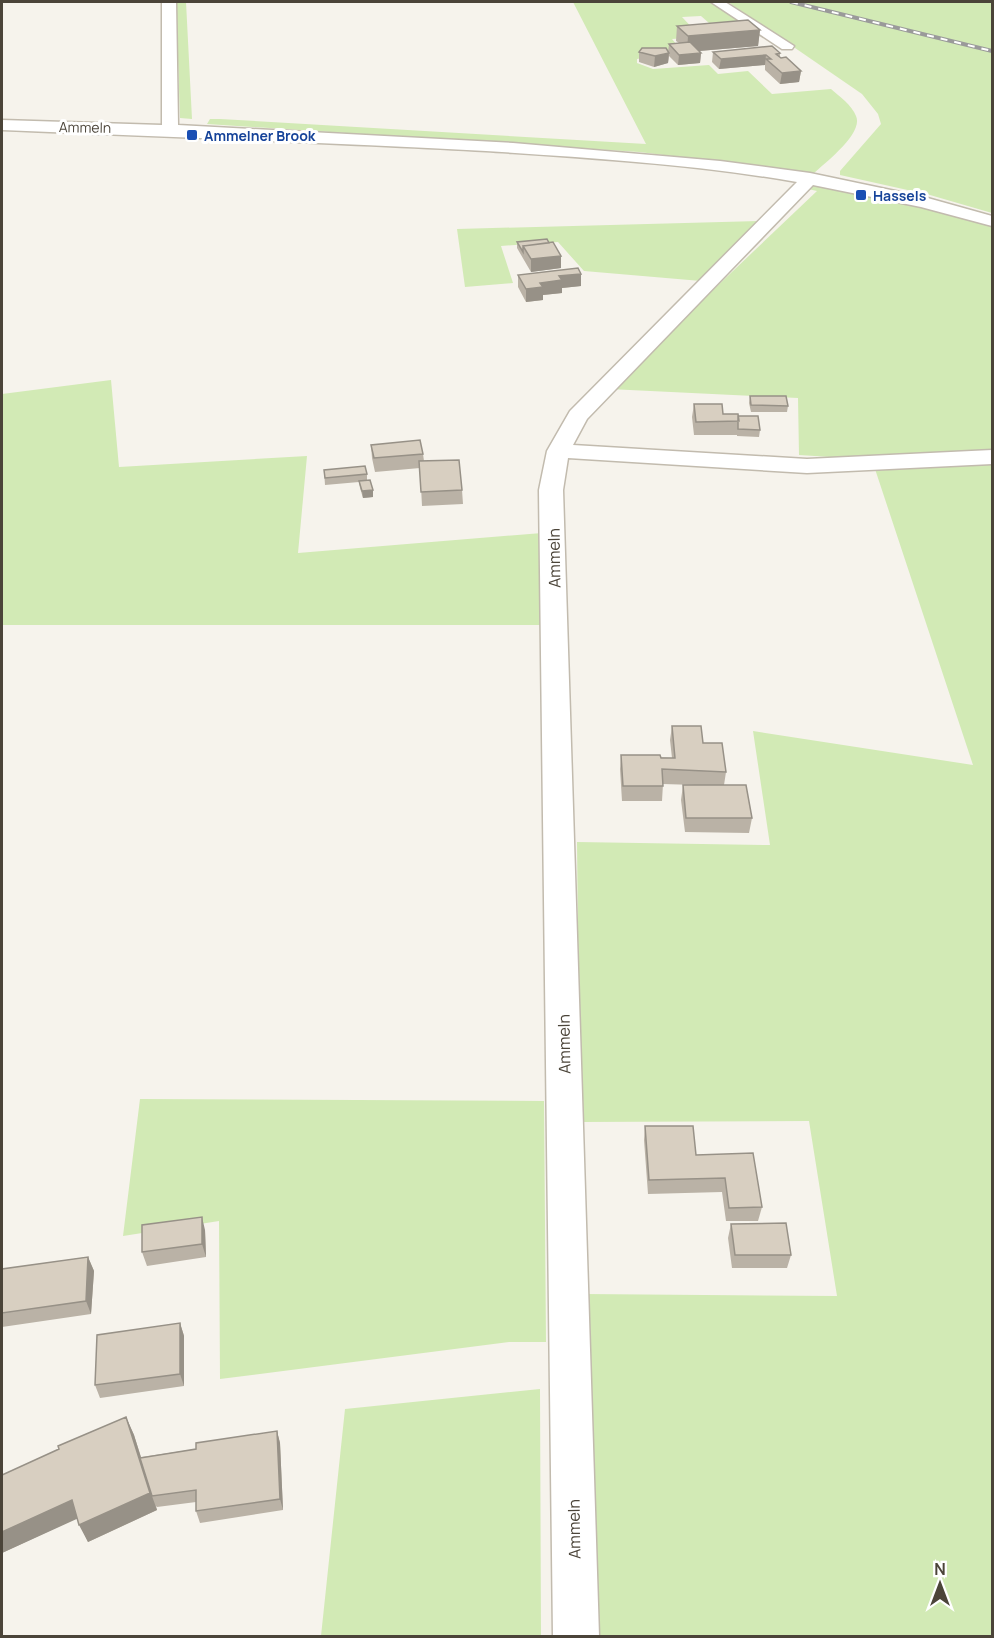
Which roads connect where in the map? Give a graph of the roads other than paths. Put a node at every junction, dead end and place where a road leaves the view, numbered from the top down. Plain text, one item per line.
1 (169, 2) edge
2 (717, 2) edge
3 (787, 46) dead end
4 (2, 125) edge
5 (169, 128) junction
6 (810, 178) junction
7 (993, 221) edge
8 (558, 451) junction
9 (993, 457) edge
10 (576, 1636) edge

1 - 5 street
2 - 3 street
4 - 5 street, Ammeln
5 - 6 street, Ammeln
6 - 7 street, Ammeln
6 - 8 street, Ammeln
8 - 9 street
8 - 10 street, Ammeln

